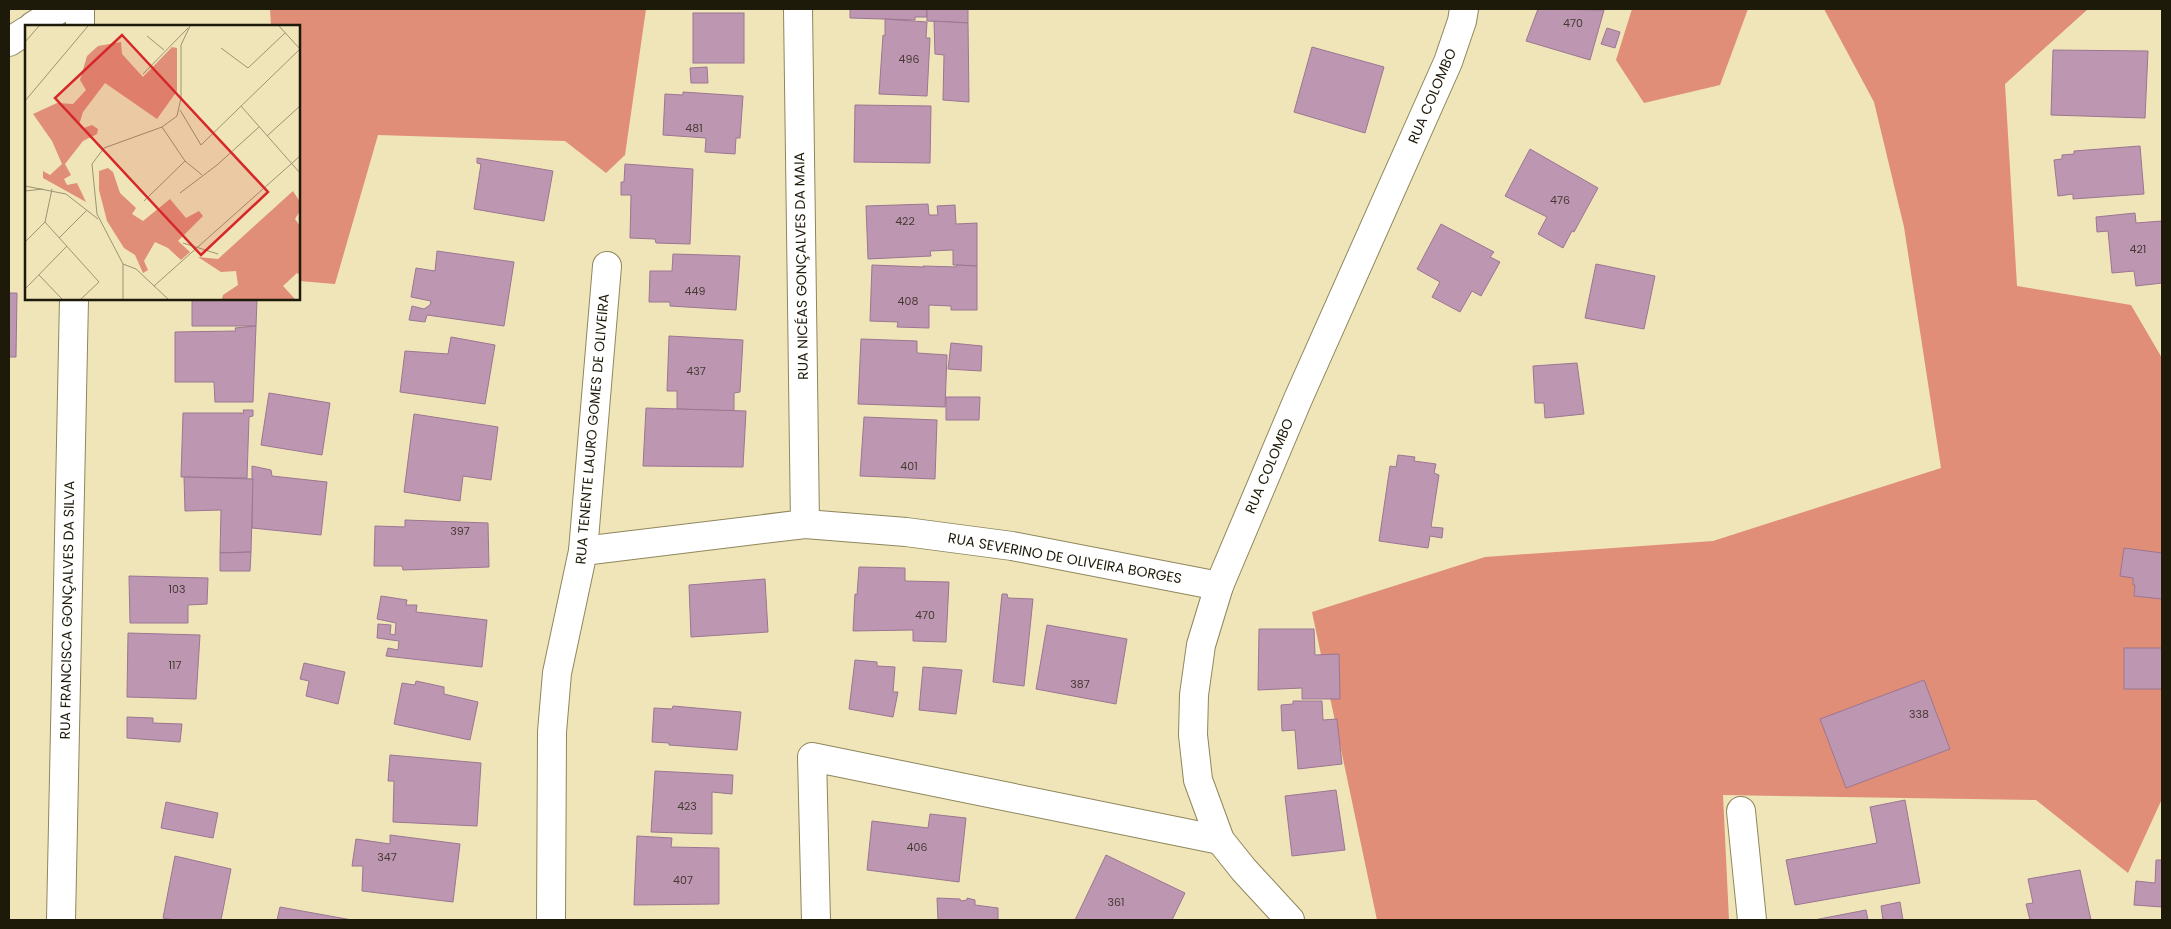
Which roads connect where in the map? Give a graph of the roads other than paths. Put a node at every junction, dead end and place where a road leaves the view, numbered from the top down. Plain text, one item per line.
1 (60, 9) edge
2 (80, 9) edge
3 (798, 9) edge
4 (1464, 9) edge
5 (35, 25) edge
6 (80, 25) edge
7 (25, 32) edge
8 (9, 42) edge
9 (607, 266) dead end
10 (74, 300) edge
11 (805, 524) junction
12 (583, 551) junction
13 (1219, 586) junction
14 (1741, 811) dead end
15 (1220, 840) junction
16 (61, 920) edge
17 (551, 920) edge
18 (816, 920) edge
19 (1290, 920) edge
20 (1752, 920) edge

1 - 5 street
2 - 6 street
3 - 11 street, RUA NICÉAS GONÇALVES DA MAIA
4 - 13 street, RUA COLOMBO
7 - 8 street
9 - 12 street, RUA TENENTE LAURO GOMES DE OLIVEIRA
10 - 16 street, RUA FRANCISCA GONÇALVES DA SILVA
11 - 12 street, RUA SEVERINO DE OLIVEIRA BORGES
11 - 13 street, RUA SEVERINO DE OLIVEIRA BORGES
12 - 17 street, RUA TENENTE LAURO GOMES DE OLIVEIRA
13 - 15 street, RUA COLOMBO
14 - 20 street
15 - 18 street
15 - 19 street, RUA COLOMBO

